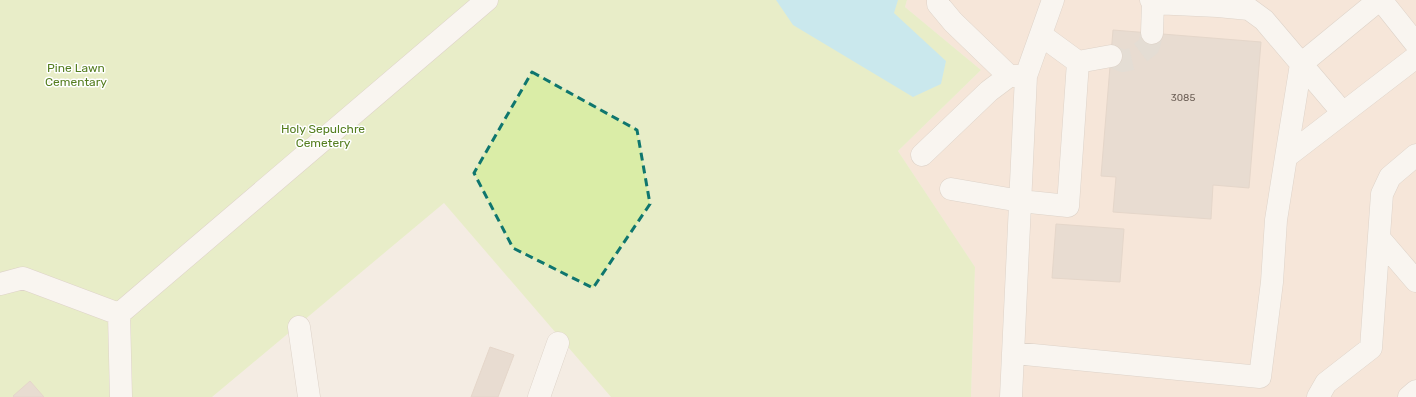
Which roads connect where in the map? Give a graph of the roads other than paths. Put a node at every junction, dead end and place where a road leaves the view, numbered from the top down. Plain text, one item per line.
1 (487, 0) edge
2 (938, 0) edge
3 (1053, 0) edge
4 (1380, 0) edge
5 (1152, 1) edge
6 (1216, 3) edge
7 (1152, 33) tunnel mouth
8 (1041, 35) junction
9 (1416, 44) edge
10 (1111, 56) tunnel mouth
11 (1416, 57) edge
12 (1078, 62) junction
13 (1301, 64) junction
14 (1017, 76) junction
15 (1342, 113) junction
16 (922, 155) dead end
17 (1416, 155) edge
18 (1286, 157) junction
19 (951, 189) dead end
20 (1020, 201) junction
21 (1379, 238) junction
22 (1416, 281) edge
23 (0, 284) edge
24 (118, 314) junction
25 (299, 327) dead end
26 (558, 343) dead end
27 (1013, 353) junction
28 (1416, 391) edge
29 (121, 397) edge
30 (309, 397) edge
31 (539, 397) edge
32 (1011, 397) edge
33 (1318, 397) edge
34 (1409, 397) edge

1 - 24 street
2 - 14 street
3 - 8 street
4 - 9 street
4 - 13 street
5 - 6 street
5 - 7 street
6 - 13 street
8 - 12 street
8 - 14 street
10 - 12 street
11 - 15 street
12 - 20 street
13 - 15 street
13 - 18 street
14 - 16 street
14 - 20 street
15 - 18 street
17 - 21 street
18 - 27 street
19 - 20 street
20 - 27 street
21 - 22 street
21 - 33 street
23 - 24 street
24 - 29 street
25 - 30 street
26 - 31 street
27 - 32 street
28 - 34 street

